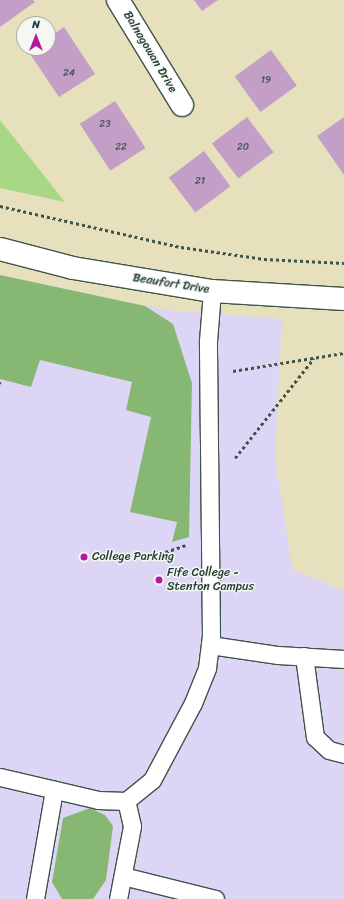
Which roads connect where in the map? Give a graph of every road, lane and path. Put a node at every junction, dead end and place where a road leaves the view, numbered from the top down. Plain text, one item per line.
1 (118, 0) edge
2 (182, 105) dead end
3 (0, 206) edge
4 (0, 249) edge
5 (344, 263) edge
6 (212, 291) junction
7 (344, 299) edge
8 (344, 353) edge
9 (314, 358) junction
10 (209, 375) junction
11 (210, 490) junction
12 (210, 536) junction
13 (154, 556) dead end
14 (210, 645) junction
15 (304, 656) junction
16 (344, 659) edge
17 (344, 754) edge
18 (0, 777) edge
19 (54, 790) junction
20 (126, 801) junction
21 (124, 876) junction
22 (35, 899) edge
23 (118, 899) edge
24 (215, 899) edge

1 - 2 street, Balnagowan Drive
3 - 5 path
4 - 6 street, Beaufort Drive
6 - 7 street, Beaufort Drive
6 - 10 lane
8 - 9 path
9 - 10 path
9 - 11 path
10 - 11 lane
11 - 12 lane
12 - 13 path
12 - 14 lane
14 - 15 lane
14 - 20 lane
15 - 16 lane
15 - 17 lane
18 - 19 lane
19 - 20 lane
19 - 22 lane
20 - 21 lane
21 - 23 lane
21 - 24 lane

